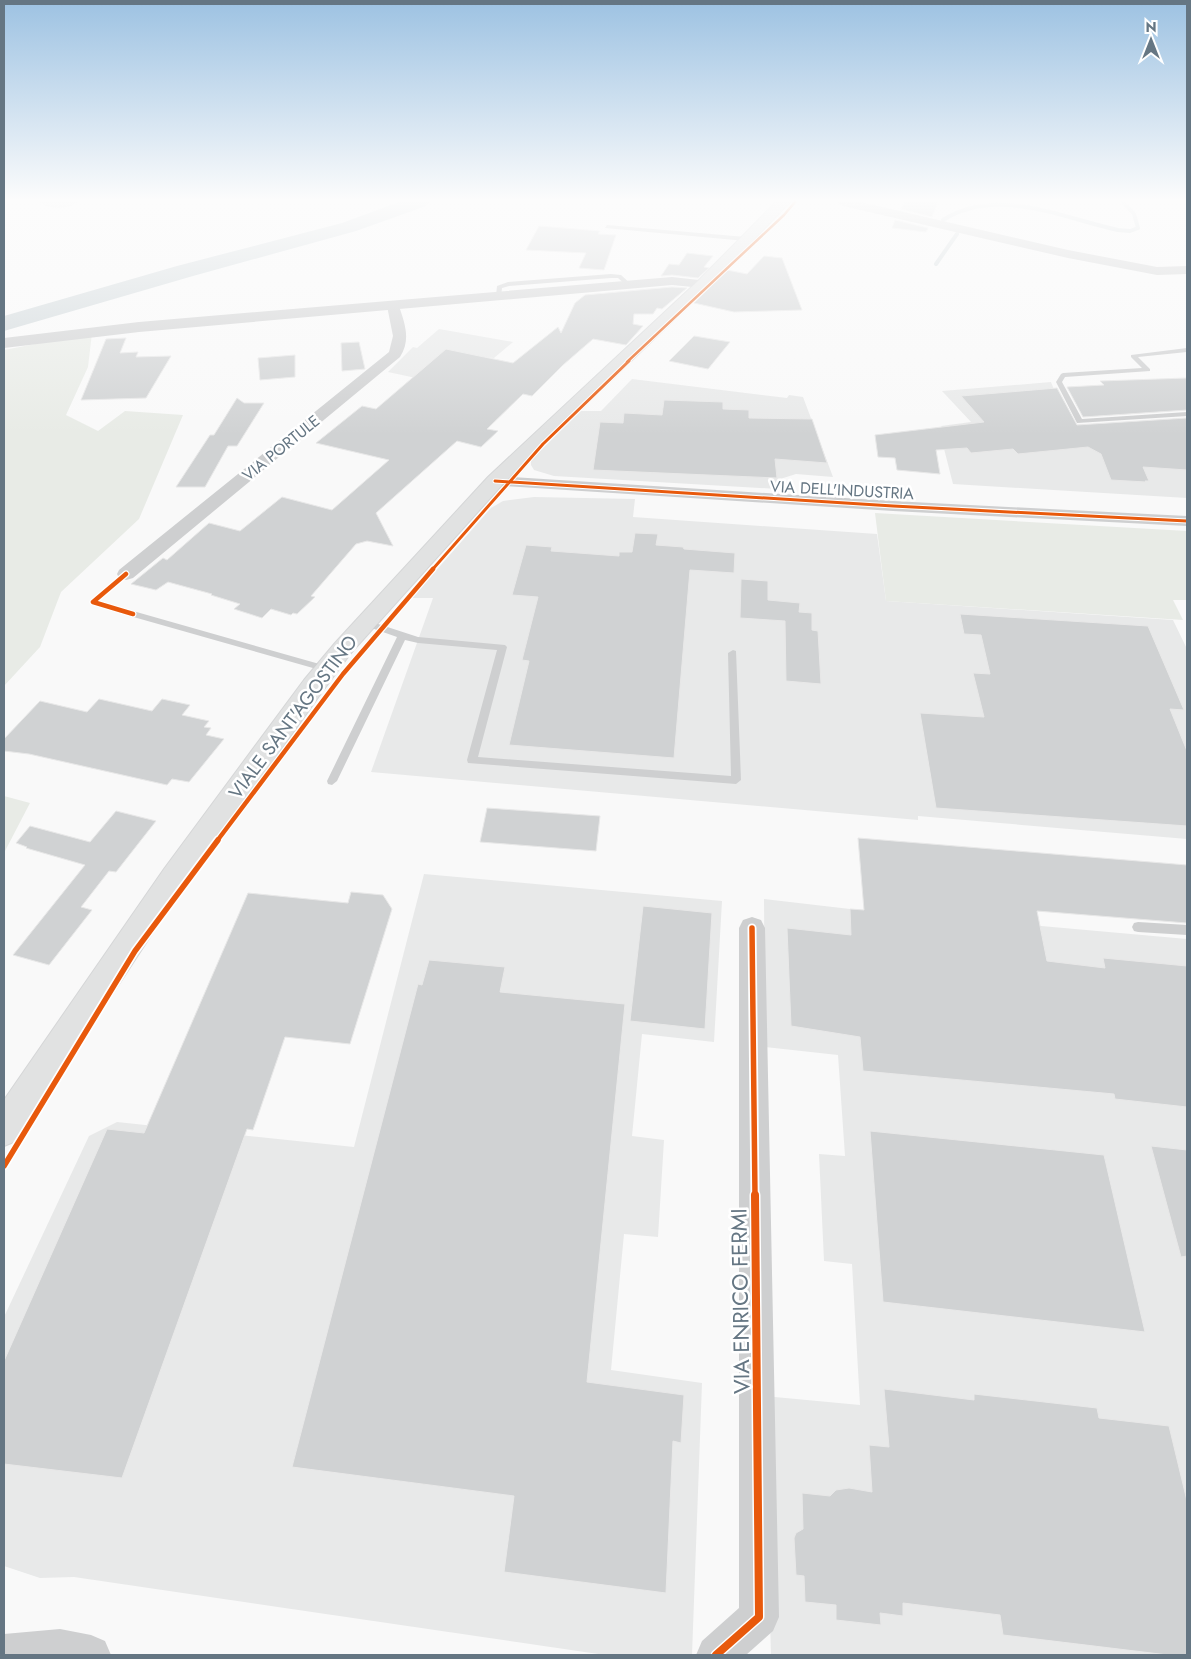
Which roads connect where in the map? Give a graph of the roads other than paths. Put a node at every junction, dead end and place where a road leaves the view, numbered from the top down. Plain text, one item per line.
1 (707, 279) edge
2 (703, 284) junction
3 (393, 306) junction
4 (6, 340) edge
5 (1187, 350) edge
6 (1187, 414) edge
7 (495, 481) junction
8 (1187, 522) edge
9 (126, 574) dead end
10 (133, 614) dead end
11 (366, 622) junction
12 (402, 636) junction
13 (733, 654) dead end
14 (326, 669) junction
15 (332, 781) dead end
16 (1138, 927) dead end
17 (752, 928) dead end
18 (1187, 930) edge
19 (4, 1129) edge
20 (5, 1654) edge
21 (91, 1655) edge
22 (716, 1655) edge

1 - 2 main road, VIALE SANT'AGOSTINO
2 - 3 street
2 - 7 main road, VIALE SANT'AGOSTINO
3 - 4 street
3 - 9 street, VIA PORTULE
5 - 6 lane
7 - 8 street, VIA DELL'INDUSTRIA
7 - 11 main road, VIALE SANT'AGOSTINO
10 - 14 lane
11 - 12 lane
11 - 14 main road, VIALE SANT'AGOSTINO
12 - 13 lane
12 - 15 lane
14 - 19 main road, VIALE SANT'AGOSTINO
16 - 18 lane
17 - 22 street, VIA ENRICO FERMI
20 - 21 street

